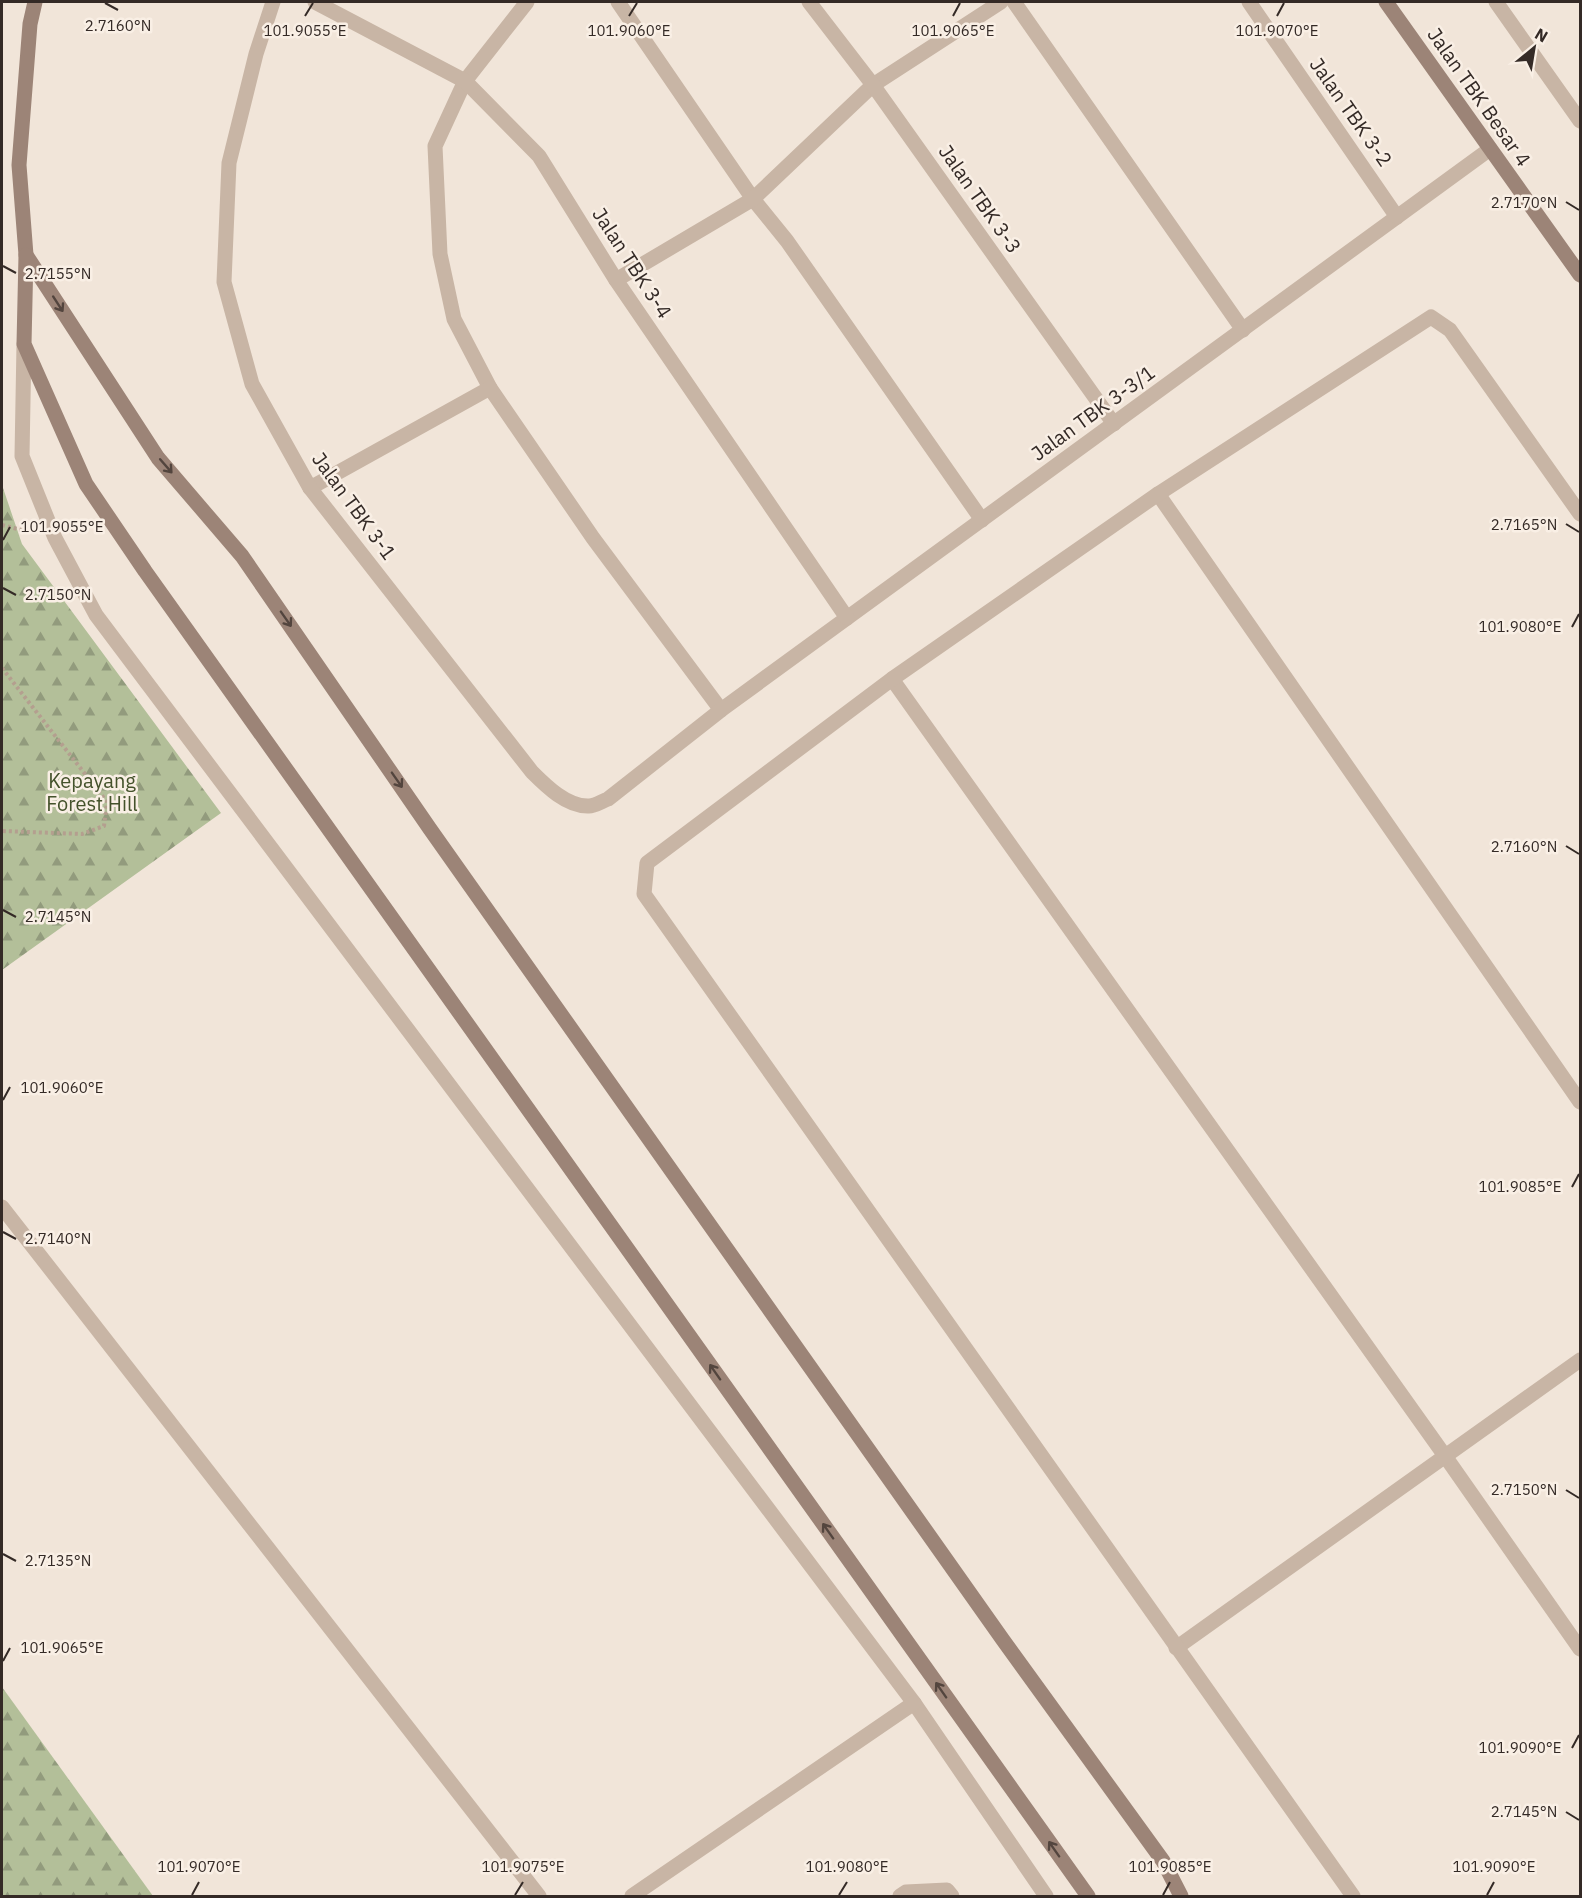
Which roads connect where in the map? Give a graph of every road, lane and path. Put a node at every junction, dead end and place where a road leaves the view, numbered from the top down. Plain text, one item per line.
1 (35, 2) edge
2 (273, 2) edge
3 (315, 2) edge
4 (527, 2) edge
5 (618, 2) edge
6 (809, 2) edge
7 (1001, 2) edge
8 (1014, 2) edge
9 (1249, 2) edge
10 (1386, 2) edge
11 (1496, 2) edge
12 (465, 81) junction
13 (873, 85) junction
14 (1581, 121) edge
15 (1490, 149) junction
16 (753, 199) junction
17 (1397, 217) junction
18 (26, 255) junction
19 (1581, 275) edge
20 (616, 280) junction
21 (1243, 330) junction
22 (24, 344) junction
23 (490, 387) junction
24 (1114, 424) junction
25 (310, 488) junction
26 (1158, 494) junction
27 (1581, 514) edge
28 (982, 520) junction
29 (847, 618) junction
30 (2, 668) edge
31 (892, 679) junction
32 (721, 710) junction
33 (2, 831) edge
34 (1581, 1102) edge
35 (2, 1207) edge
36 (1581, 1360) edge
37 (1445, 1456) junction
38 (1176, 1648) junction
39 (1581, 1649) edge
40 (914, 1703) junction
41 (950, 1893) edge
42 (539, 1896) edge
43 (632, 1896) edge
44 (900, 1896) edge
45 (1046, 1896) edge
46 (1088, 1896) edge
47 (1181, 1896) edge
48 (1353, 1896) edge

1 - 18 street
2 - 25 street, Jalan TBK 3-1
3 - 12 street, Jalan TBK 3-4
4 - 12 street
5 - 16 street
6 - 13 street, Jalan TBK 3-3
7 - 13 street
8 - 21 street
9 - 17 street, Jalan TBK 3-2
10 - 15 street, Jalan TBK Besar 4
11 - 14 street
12 - 20 street, Jalan TBK 3-4
12 - 23 street
13 - 16 street
13 - 24 street, Jalan TBK 3-3
15 - 17 street, Jalan TBK 3-3/1
15 - 19 street, Jalan TBK Besar 4
16 - 20 street
16 - 28 street
17 - 21 street, Jalan TBK 3-3/1
18 - 22 street
18 -> 47 street
20 - 29 street, Jalan TBK 3-4
21 - 24 street, Jalan TBK 3-3/1
22 - 40 street
46 -> 22 street
23 - 25 street
23 - 32 street
24 - 28 street, Jalan TBK 3-3/1
25 - 32 street, Jalan TBK 3-1
26 - 27 street
26 - 31 street
26 - 34 street
28 - 29 street, Jalan TBK 3-3/1
29 - 32 street, Jalan TBK 3-3/1
30 - 33 path
31 - 37 street
31 - 38 street
35 - 42 street
36 - 37 street
37 - 38 street
37 - 39 street
38 - 48 street
40 - 43 street
40 - 45 street
41 - 44 street

